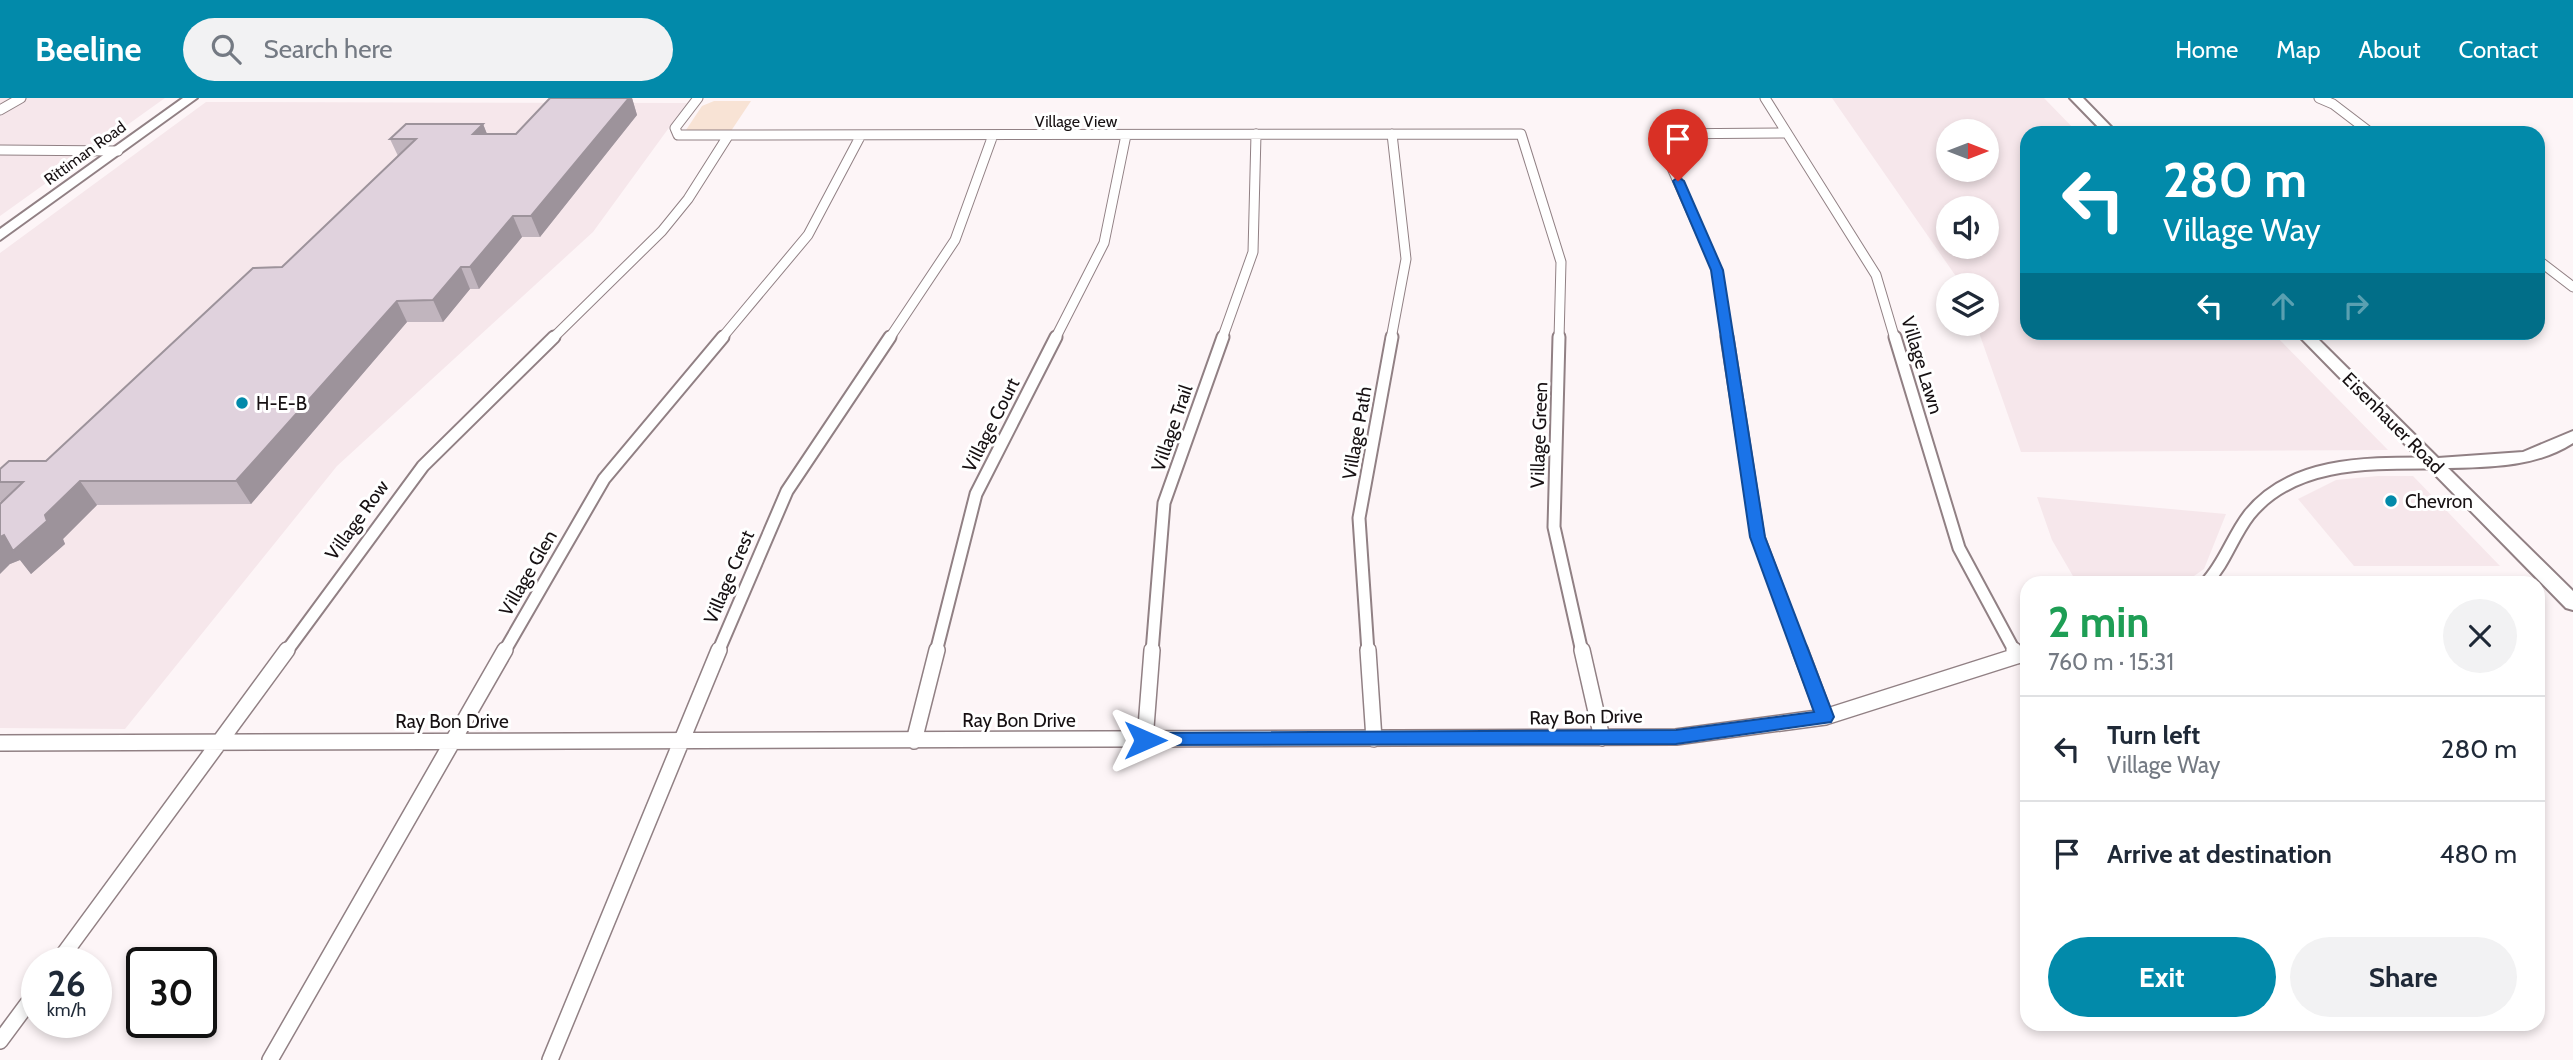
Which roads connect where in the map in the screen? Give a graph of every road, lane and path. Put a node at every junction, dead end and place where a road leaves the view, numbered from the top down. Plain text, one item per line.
1 (20, 98) edge
2 (698, 98) edge
3 (1765, 98) edge
4 (2076, 98) edge
5 (2319, 98) edge
6 (192, 99) edge
7 (0, 110) edge
8 (2104, 126) edge
9 (2362, 126) edge
10 (1787, 133) junction
11 (1256, 134) junction
12 (1392, 134) junction
13 (1521, 134) joint
14 (861, 135) junction
15 (993, 135) junction
16 (1126, 135) junction
17 (728, 136) junction
18 (0, 150) edge
19 (118, 151) junction
20 (0, 236) edge
21 (2545, 265) edge
22 (2573, 287) edge
23 (2310, 340) edge
24 (2573, 436) edge
25 (2432, 463) junction
26 (2212, 576) edge
27 (2573, 603) edge
28 (2020, 652) edge
29 (2020, 656) edge
30 (1825, 717) junction
31 (1602, 738) junction
32 (1374, 739) junction
33 (1145, 740) junction
34 (680, 741) junction
35 (914, 741) junction
36 (453, 742) junction
37 (0, 743) edge
38 (219, 743) junction
39 (69, 947) edge
40 (21, 1013) edge
41 (0, 1041) edge
42 (270, 1060) edge
43 (550, 1060) edge

1 - 7 street
2 - 17 street, Village View
3 - 10 street, Village Lawn
4 - 8 main road
5 - 9 street
6 - 19 main road, Rittiman Road
10 - 28 street, Village Lawn
10 - 30 street
11 - 12 street, Village View
11 - 16 street, Village View
11 - 33 street, Village Trail
12 - 13 street, Village View
12 - 32 street, Village Path
13 - 31 street, Village Green
14 - 15 street, Village View
14 - 17 street, Village View
14 - 36 street, Village Glen
15 - 16 street, Village View
15 - 34 street, Village Crest
16 - 35 street, Village Court
17 - 38 street, Village Row
18 - 19 street
19 - 20 main road, Rittiman Road
21 - 22 street
23 - 25 main road, Eisenhauer Road
24 - 25 main road
25 - 26 street
25 - 27 main road, Eisenhauer Road
29 - 30 street, Ray Bon Drive
30 - 31 street, Ray Bon Drive
31 - 32 street, Ray Bon Drive
32 - 33 street, Ray Bon Drive
33 - 35 street, Ray Bon Drive
34 - 35 street, Ray Bon Drive
34 - 36 street, Ray Bon Drive
34 - 43 street, Village Crest
36 - 38 street, Ray Bon Drive
36 - 42 street, Village Glen
37 - 38 street, Ray Bon Drive
38 - 39 street, Village Row
40 - 41 street

